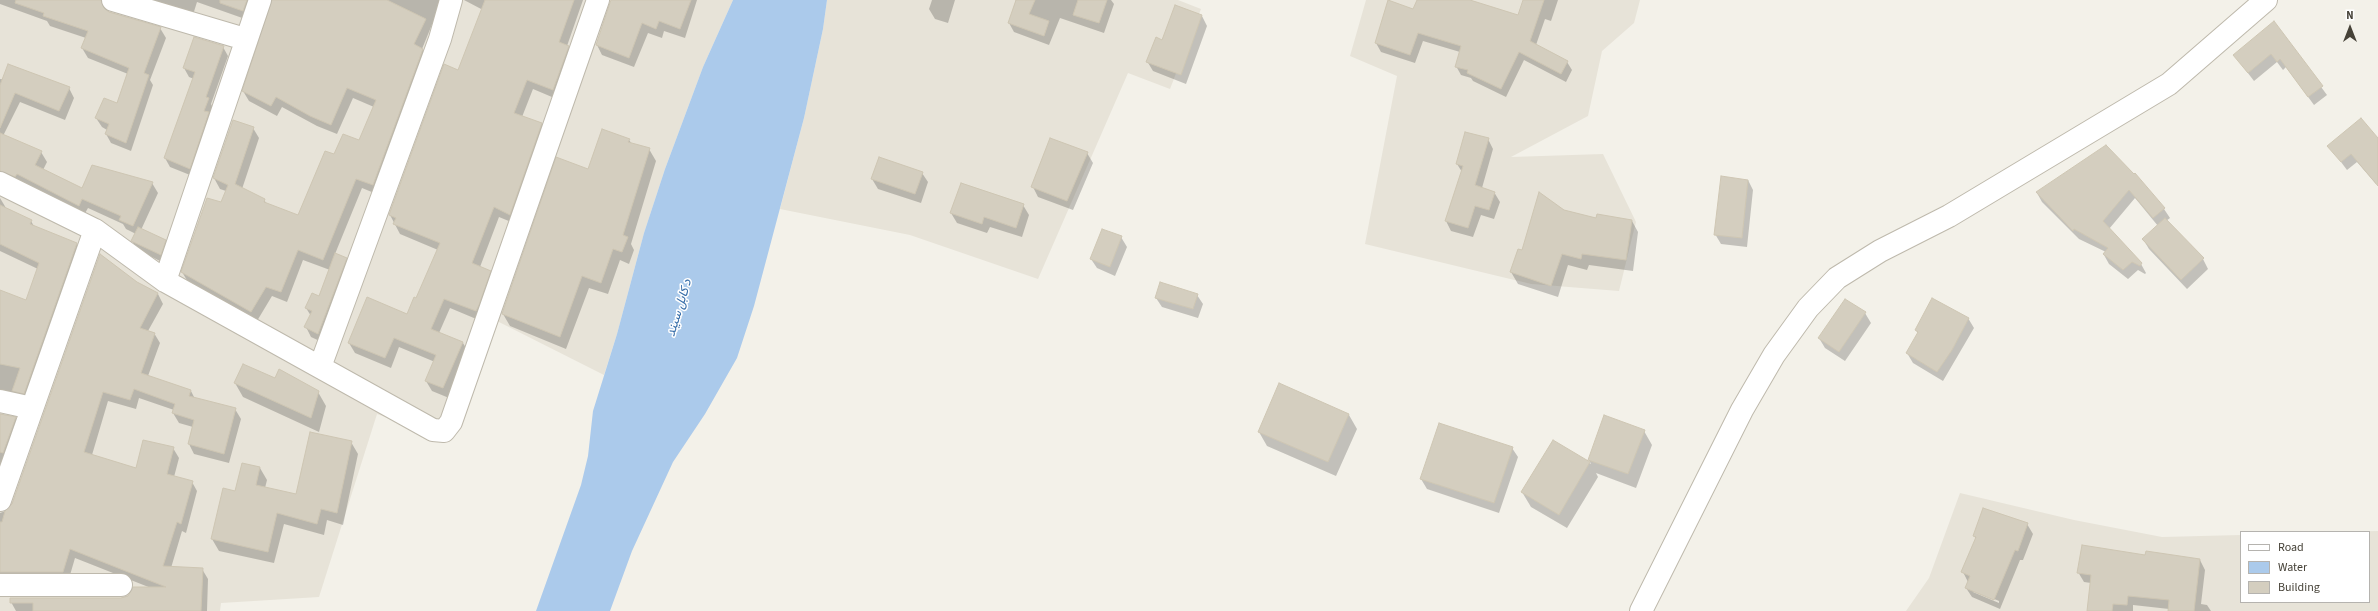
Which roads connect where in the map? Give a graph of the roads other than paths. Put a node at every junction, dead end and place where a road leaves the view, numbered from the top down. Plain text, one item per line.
1 (113, 0) edge
2 (260, 0) edge
3 (451, 0) edge
4 (598, 0) edge
5 (2266, 0) edge
6 (245, 40) junction
7 (0, 183) edge
8 (95, 230) junction
9 (165, 281) junction
10 (320, 367) junction
11 (0, 401) edge
12 (32, 408) junction
13 (0, 500) edge
14 (0, 585) edge
15 (121, 585) dead end
16 (1641, 611) edge

1 - 6 street
2 - 6 street
3 - 10 street
4 - 10 street
5 - 16 street
6 - 9 street
7 - 8 street
8 - 9 street
8 - 12 street
9 - 10 street
11 - 12 street
12 - 13 street
14 - 15 street

